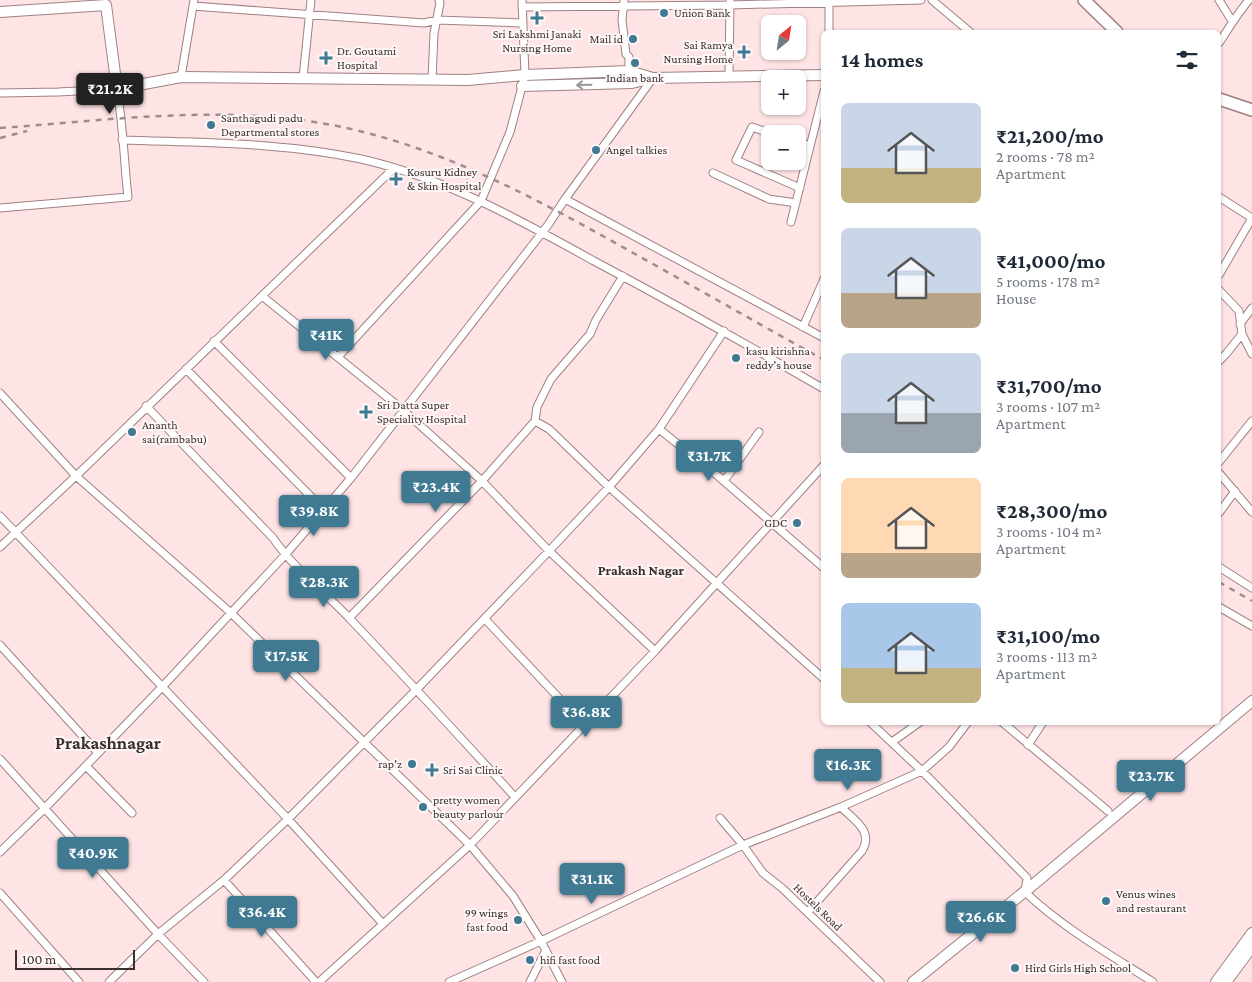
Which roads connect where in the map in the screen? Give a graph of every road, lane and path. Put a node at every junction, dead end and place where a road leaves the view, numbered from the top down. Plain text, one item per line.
1 (311, 0) edge
2 (439, 0) edge
3 (921, 0) edge
4 (932, 0) edge
5 (1084, 0) edge
6 (1219, 0) edge
7 (1249, 0) edge
8 (829, 1) edge
9 (730, 2) edge
10 (106, 3) edge
11 (194, 3) edge
12 (522, 3) edge
13 (624, 3) edge
14 (0, 12) edge
15 (310, 14) junction
16 (437, 20) junction
17 (1232, 21) junction
18 (522, 23) junction
19 (829, 30) edge
20 (968, 30) edge
21 (1115, 30) edge
22 (1221, 39) edge
23 (630, 71) junction
24 (525, 75) junction
25 (821, 76) edge
26 (181, 77) junction
27 (729, 77) junction
28 (303, 78) junction
29 (652, 78) junction
30 (432, 80) junction
31 (632, 83) junction
32 (522, 86) junction
33 (117, 89) junction
34 (0, 93) edge
35 (1221, 100) edge
36 (1252, 110) edge
37 (821, 111) edge
38 (761, 130) edge
39 (122, 140) junction
40 (806, 145) edge
41 (810, 146) junction
42 (394, 168) junction
43 (713, 173) dead end
44 (800, 188) junction
45 (1221, 197) edge
46 (565, 198) junction
47 (481, 201) junction
48 (796, 203) junction
49 (0, 208) edge
50 (1252, 218) edge
51 (792, 222) dead end
52 (542, 232) junction
53 (1221, 272) edge
54 (623, 276) junction
55 (821, 286) edge
56 (1221, 292) edge
57 (262, 296) junction
58 (1252, 308) edge
59 (1240, 324) junction
60 (803, 327) junction
61 (724, 331) junction
62 (1242, 334) junction
63 (821, 336) edge
64 (214, 341) junction
65 (1252, 354) edge
66 (338, 357) junction
67 (1221, 359) edge
68 (186, 368) junction
69 (821, 387) edge
70 (0, 393) edge
71 (146, 406) junction
72 (403, 410) junction
73 (535, 421) junction
74 (1252, 421) edge
75 (658, 428) junction
76 (759, 432) dead end
77 (1221, 460) edge
78 (821, 468) edge
79 (1221, 475) edge
80 (76, 476) junction
81 (351, 478) junction
82 (482, 481) junction
83 (724, 481) junction
84 (609, 487) junction
85 (1235, 491) junction
86 (324, 510) junction
87 (1221, 510) edge
88 (1252, 512) edge
89 (0, 516) edge
90 (772, 522) junction
91 (15, 533) junction
92 (0, 547) edge
93 (550, 551) junction
94 (284, 554) junction
95 (821, 565) edge
96 (1221, 567) edge
97 (716, 583) junction
98 (1252, 588) edge
99 (1221, 608) edge
100 (231, 612) junction
101 (349, 618) junction
102 (485, 619) junction
103 (1252, 626) edge
104 (0, 645) edge
105 (655, 651) junction
106 (821, 676) edge
107 (163, 686) junction
108 (417, 690) junction
109 (1252, 701) edge
110 (584, 725) junction
111 (873, 725) edge
112 (916, 725) edge
113 (966, 725) edge
114 (1005, 725) edge
115 (1041, 725) edge
116 (364, 742) junction
117 (892, 742) junction
118 (1028, 745) junction
119 (98, 753) junction
120 (0, 759) edge
121 (86, 766) junction
122 (922, 771) junction
123 (516, 797) junction
124 (841, 807) junction
125 (44, 809) junction
126 (1108, 810) dead end
127 (132, 813) dead end
128 (720, 818) dead end
129 (288, 819) junction
130 (470, 845) junction
131 (743, 845) junction
132 (0, 852) edge
133 (224, 880) junction
134 (1025, 892) junction
135 (0, 893) edge
136 (808, 912) junction
137 (383, 924) junction
138 (1252, 933) edge
139 (158, 934) junction
140 (542, 941) junction
141 (1252, 947) edge
142 (546, 950) junction
143 (79, 982) edge
144 (109, 982) edge
145 (204, 982) edge
146 (317, 982) edge
147 (449, 982) edge
148 (530, 982) edge
149 (562, 982) edge
150 (880, 982) edge
151 (913, 982) edge
152 (1153, 982) edge
153 (1216, 982) edge
154 (1226, 982) edge

1 - 15 street
2 - 16 street
3 - 8 street
4 - 20 street
5 - 21 highway
6 - 17 street
7 - 17 street
8 - 9 street
8 - 19 street
9 - 13 street
9 - 27 street
10 - 14 main road
10 - 33 main road
11 - 15 street
11 - 26 street
12 - 13 street
12 - 18 street
13 - 23 street
15 - 16 street
15 - 28 street
16 - 18 street
16 - 30 street
17 - 22 street
18 - 24 street
23 - 24 main road
23 - 29 main road
23 - 31 street
24 - 30 main road
24 - 32 street
25 - 27 main road
26 - 28 main road
26 - 33 main road
27 - 29 main road
28 - 30 main road
29 - 31 main road
29 - 46 street
31 -> 32 main road
32 - 47 street
33 - 34 street
33 - 39 street
35 - 36 highway
37 - 41 street
38 - 44 street
39 - 42 street
39 - 49 street
40 - 41 street
41 - 44 street
42 - 47 street
42 - 57 street
43 - 48 street
44 - 48 street
45 - 50 street
46 - 52 street
46 - 60 street
47 - 52 street
47 - 66 street
48 - 51 street
50 - 53 street
52 - 54 street
52 - 72 street
54 - 61 street
54 - 73 street
55 - 60 street
56 - 59 street
57 - 64 street
57 - 66 street
58 - 59 street
59 - 62 street
60 - 63 street
61 - 69 street
61 - 75 street
62 - 65 street
62 - 67 street
64 - 68 street
64 - 81 street
66 - 72 street
68 - 71 street
68 - 86 street
70 - 80 street
71 - 80 street
71 - 94 street
72 - 81 street
72 - 82 street
73 - 82 street
73 - 84 street
74 - 77 street
75 - 83 street
75 - 84 street
76 - 83 street
78 - 90 street
79 - 85 street
80 - 91 street
80 - 100 street
81 - 86 street
82 - 93 street
82 - 101 street
83 - 90 street
84 - 93 street
84 - 97 street
85 - 87 street
85 - 88 street
86 - 94 street
89 - 91 street
90 - 95 street
90 - 97 street
91 - 92 street
91 - 107 street
93 - 102 street
93 - 105 street
94 - 100 street
94 - 101 street
96 - 98 street
97 - 105 street
97 - 106 street
99 - 103 street
100 - 107 street
100 - 116 street
101 - 108 street
102 - 108 street
102 - 110 street
104 - 119 street
105 - 110 street
107 - 119 street
107 - 129 street
108 - 116 street
108 - 123 street
109 - 134 main road
110 - 123 street
111 - 117 street
112 - 117 street
113 - 122 street
114 - 118 street
115 - 118 street
116 - 129 street
116 - 130 street
117 - 122 street
118 - 126 street
119 - 121 street
120 - 125 street
121 - 125 street
121 - 127 street
122 - 124 street
122 - 134 street
123 - 130 street
124 - 131 street
124 - 136 street
125 - 132 street
125 - 139 street
128 - 131 street, Hostels Road
129 - 133 street
129 - 137 street
130 - 137 street
130 - 140 street
131 - 136 street, Hostels Road
131 - 140 street
133 - 139 street
133 - 146 street
134 - 151 main road
134 - 152 street
135 - 143 street
136 - 150 street, Hostels Road
137 - 146 street
138 - 153 main road
139 - 144 street
139 - 145 street
140 - 142 street
140 - 147 street
141 - 154 main road
142 - 148 street
142 - 149 street

